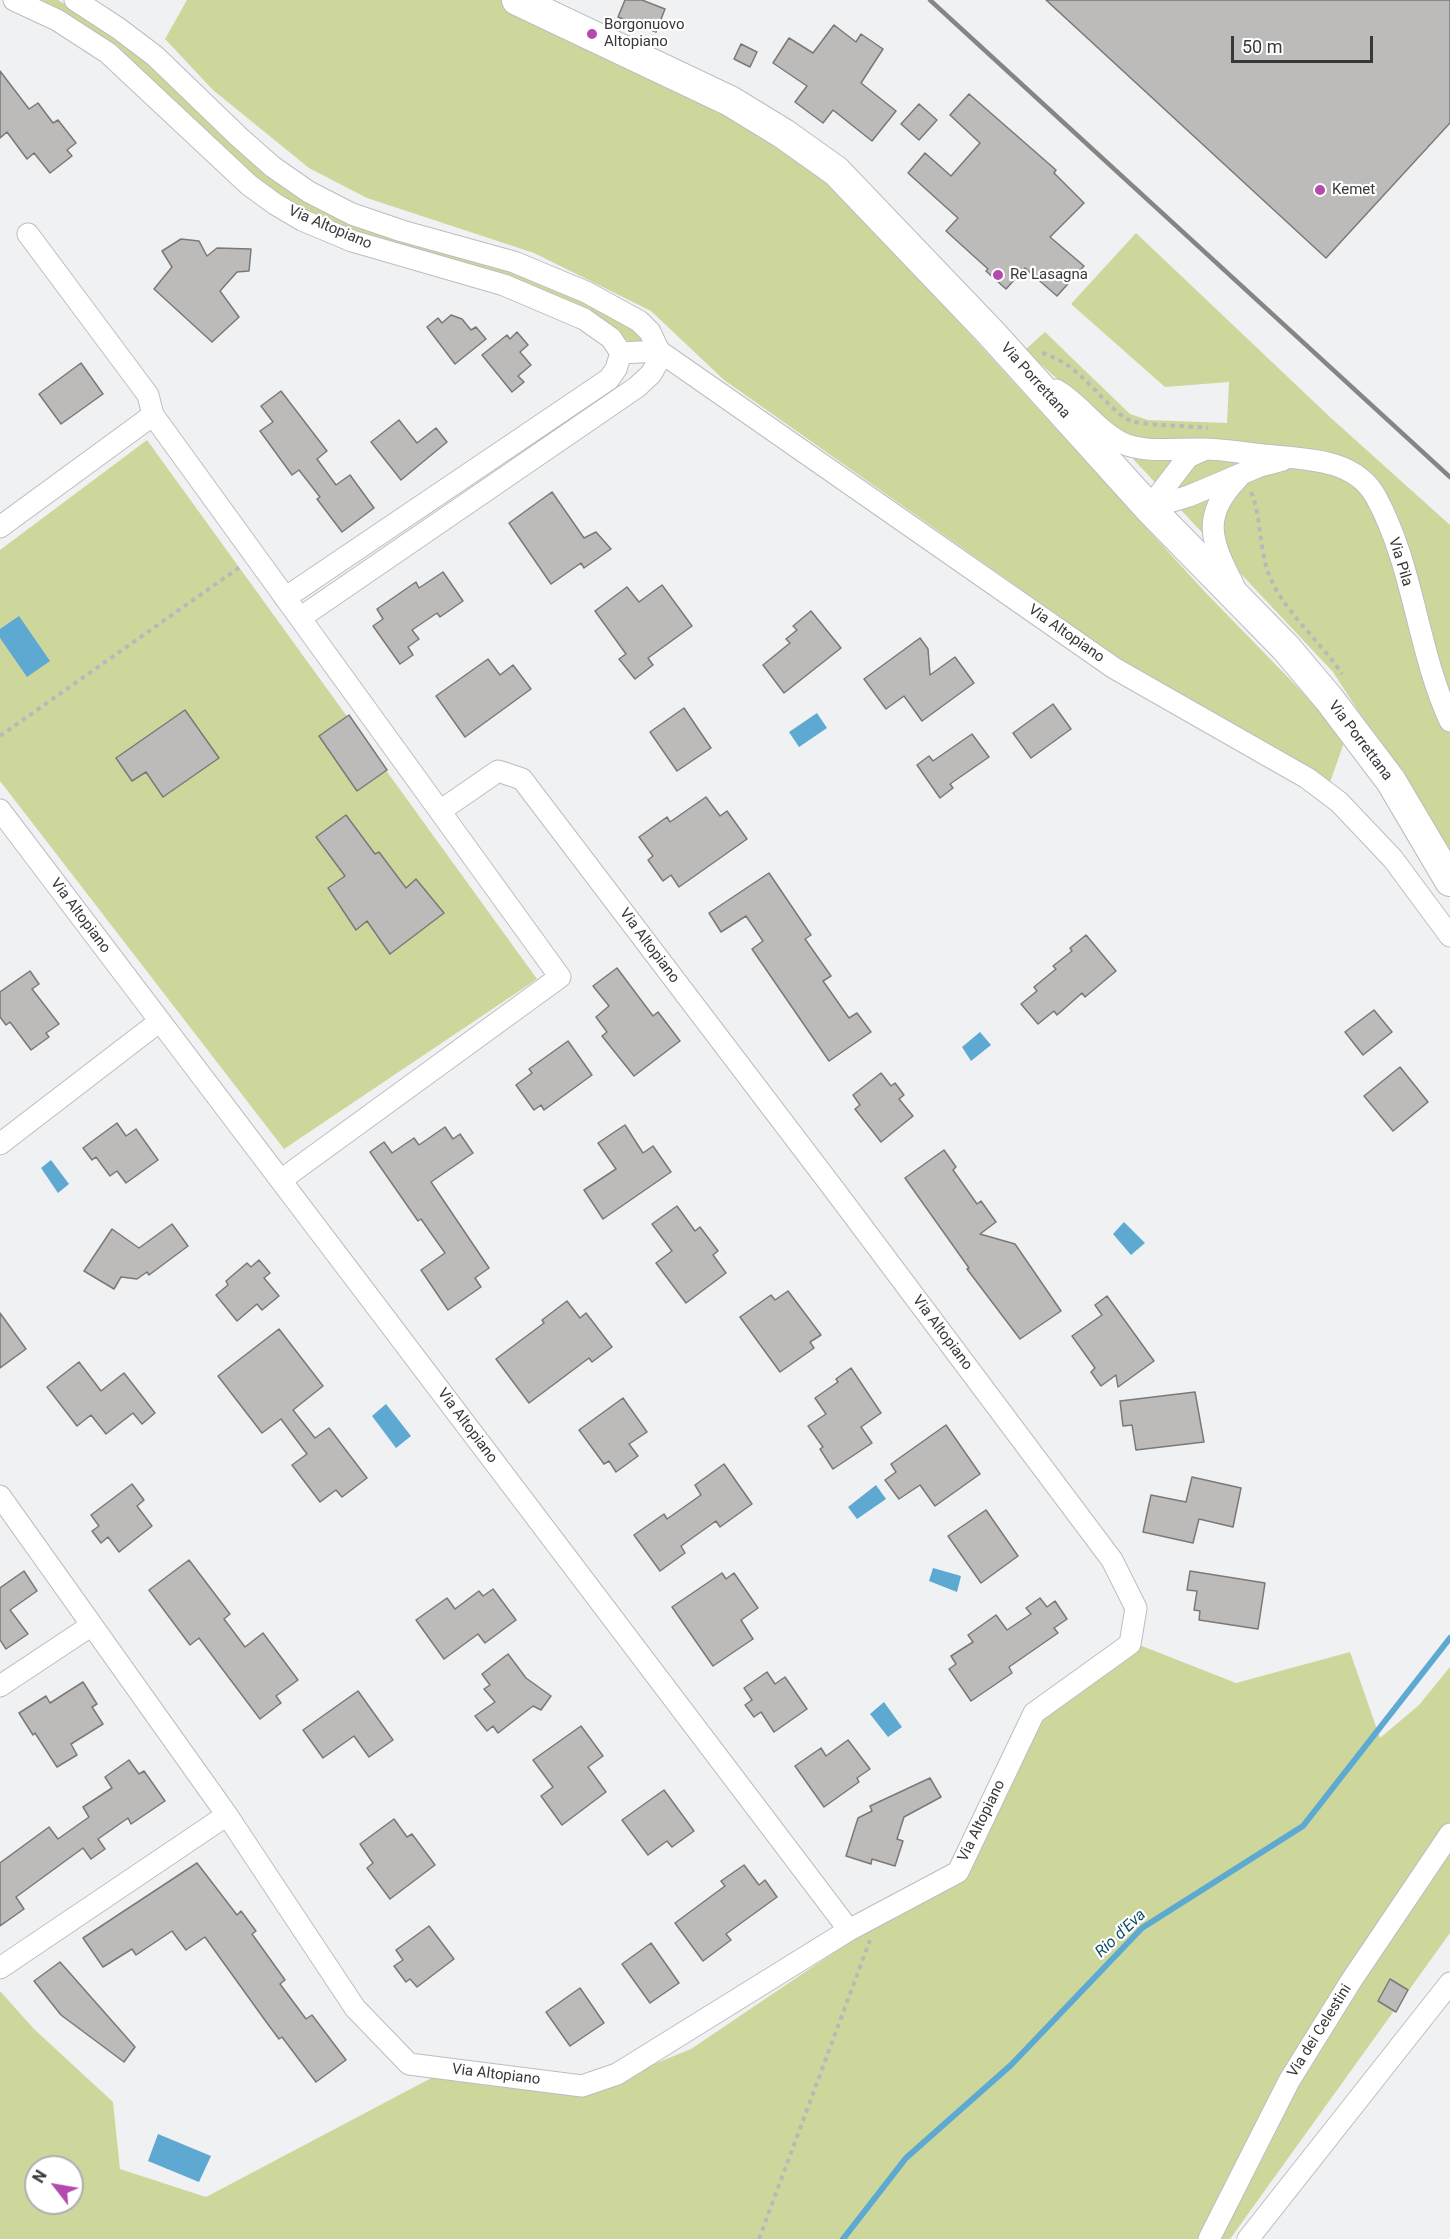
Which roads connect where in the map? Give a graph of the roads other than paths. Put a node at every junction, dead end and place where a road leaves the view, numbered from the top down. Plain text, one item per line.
1 (14, 0) edge
2 (75, 0) edge
3 (517, 0) edge
4 (28, 234) dead end
5 (659, 351) junction
6 (621, 353) junction
7 (1027, 374) junction
8 (153, 415) junction
9 (1206, 449) junction
10 (1292, 458) junction
11 (1245, 482) junction
12 (1149, 508) junction
13 (0, 527) edge
14 (285, 598) junction
15 (1244, 605) junction
16 (300, 618) junction
17 (1450, 721) edge
18 (0, 810) edge
19 (440, 811) junction
20 (1450, 881) edge
21 (1450, 936) edge
22 (160, 1021) junction
23 (0, 1144) edge
24 (281, 1180) junction
25 (0, 1496) edge
26 (92, 1625) junction
27 (0, 1686) edge
28 (227, 1815) junction
29 (1450, 1834) edge
30 (849, 1930) junction
31 (0, 1968) edge
32 (1450, 1983) edge
33 (1209, 2239) edge
34 (1248, 2239) edge

1 - 6 street, Via Altopiano
2 - 5 street, Via Altopiano
3 - 7 main road, Via Porrettana
4 - 8 street
5 - 6 street
5 - 16 street
5 - 21 street, Via Altopiano
6 - 14 street
7 - 9 street, Via Pila
7 - 12 main road, Via Porrettana
8 - 13 street
8 - 14 street
9 - 10 street, Via Pila
9 - 12 street
10 - 11 street
10 - 17 street, Via Pila
11 - 12 street
11 - 15 street
12 - 15 main road, Via Porrettana
14 - 16 street
15 - 20 main road, Via Porrettana
16 - 19 street
18 - 22 street, Via Altopiano
19 - 24 street
19 - 30 street, Via Altopiano
22 - 23 street
22 - 24 street, Via Altopiano
24 - 30 street, Via Altopiano
25 - 26 street, Via Altopiano
26 - 27 street
26 - 28 street, Via Altopiano
28 - 30 street, Via Altopiano
28 - 31 street
29 - 33 street, Via dei Celestini
32 - 34 street

